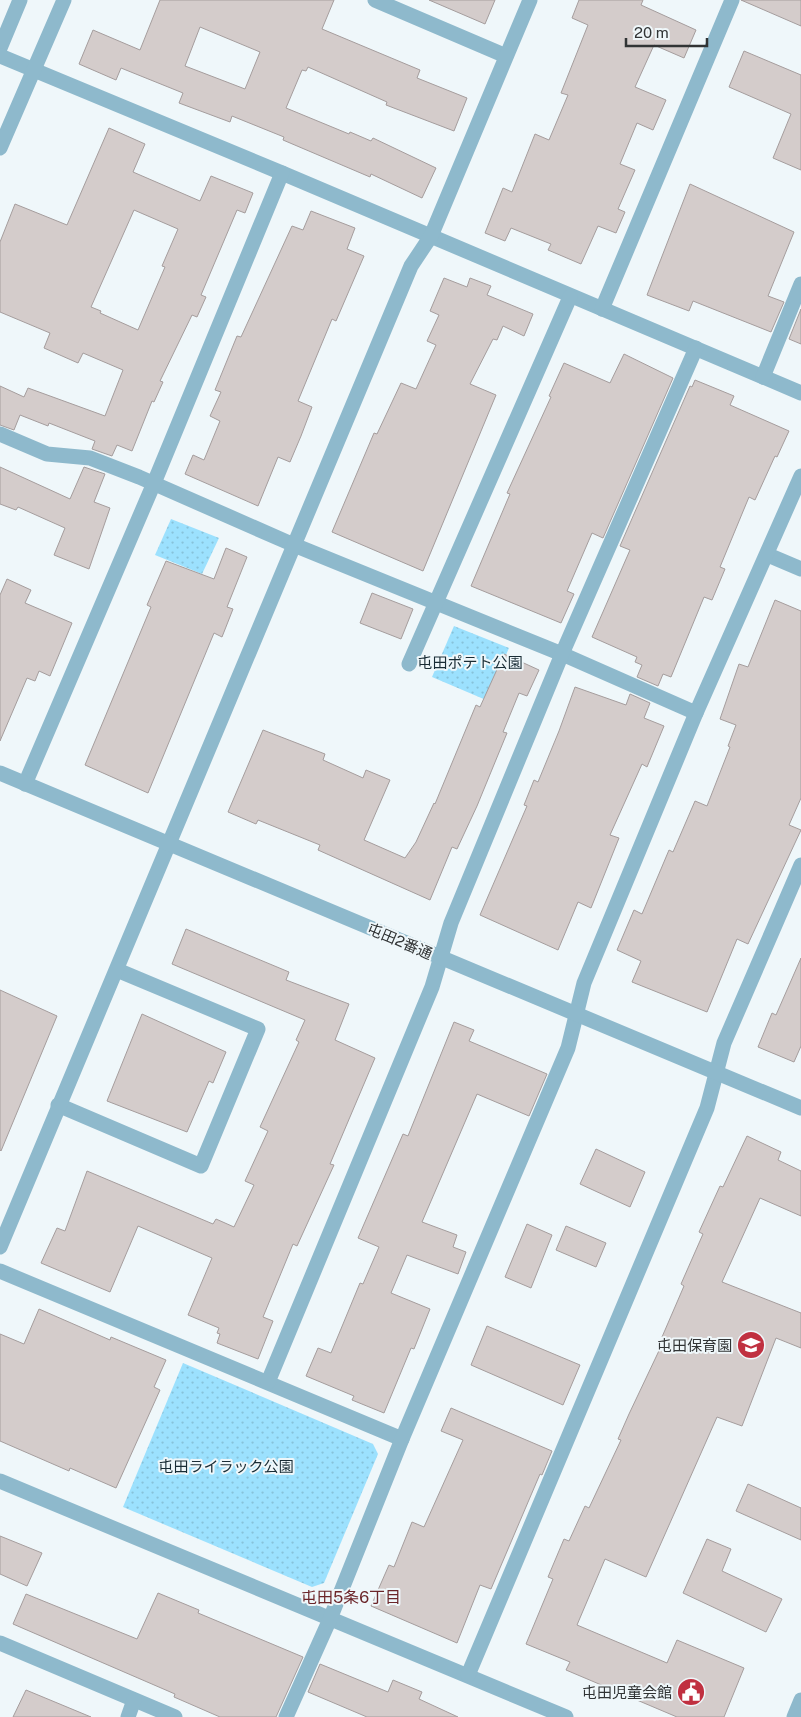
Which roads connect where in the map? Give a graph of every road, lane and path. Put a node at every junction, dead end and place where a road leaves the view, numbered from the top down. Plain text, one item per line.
1 (20, 0) edge
2 (64, 0) edge
3 (375, 0) edge
4 (530, 0) edge
5 (732, 0) edge
6 (0, 48) edge
7 (0, 56) edge
8 (506, 56) junction
9 (35, 71) junction
10 (0, 148) edge
11 (282, 173) junction
12 (430, 236) junction
13 (801, 284) edge
14 (570, 297) junction
15 (602, 310) junction
16 (696, 348) junction
17 (762, 377) junction
18 (801, 393) edge
19 (0, 434) edge
20 (801, 476) edge
21 (154, 483) junction
22 (294, 545) junction
23 (768, 555) junction
24 (801, 569) edge
25 (436, 602) junction
26 (562, 654) junction
27 (409, 664) dead end
28 (696, 713) junction
29 (0, 773) edge
30 (25, 784) junction
31 (169, 843) junction
32 (801, 865) edge
33 (441, 958) junction
34 (117, 970) junction
35 (576, 1013) junction
36 (716, 1072) junction
37 (58, 1104) junction
38 (801, 1108) edge
39 (0, 1248) edge
40 (0, 1270) edge
41 (268, 1382) junction
42 (402, 1439) junction
43 (0, 1481) edge
44 (330, 1619) junction
45 (0, 1643) edge
46 (468, 1675) junction
47 (134, 1700) junction
48 (801, 1700) edge
49 (128, 1717) edge
50 (175, 1717) edge
51 (286, 1717) edge
52 (566, 1717) edge
53 (794, 1717) edge

1 - 6 street
2 - 9 street
3 - 8 street
4 - 8 street
5 - 15 street
7 - 9 street
8 - 12 street
9 - 10 street
9 - 11 street
11 - 12 street
11 - 21 street
12 - 14 street
12 - 22 street
13 - 17 street
14 - 15 street
14 - 25 street
15 - 16 street
16 - 17 street
16 - 26 street
17 - 18 street
19 - 21 street
20 - 23 street
21 - 22 street
21 - 30 street
22 - 25 street
22 - 31 street
23 - 24 street
23 - 28 street
25 - 26 street
25 - 27 street
26 - 28 street
26 - 33 street
28 - 35 street
29 - 30 street, 屯田2番通
30 - 31 street, 屯田2番通
31 - 33 street, 屯田2番通
31 - 34 street
32 - 36 street
33 - 35 street, 屯田2番通
33 - 41 street
34 - 37 street
34 - 37 street
35 - 36 street, 屯田2番通
35 - 42 street
36 - 38 street, 屯田2番通
36 - 46 street
37 - 39 street
40 - 41 street
41 - 42 street
42 - 44 street
43 - 44 street
44 - 46 street
44 - 51 street
45 - 47 street
46 - 52 street
47 - 49 street
47 - 50 street
48 - 53 street

